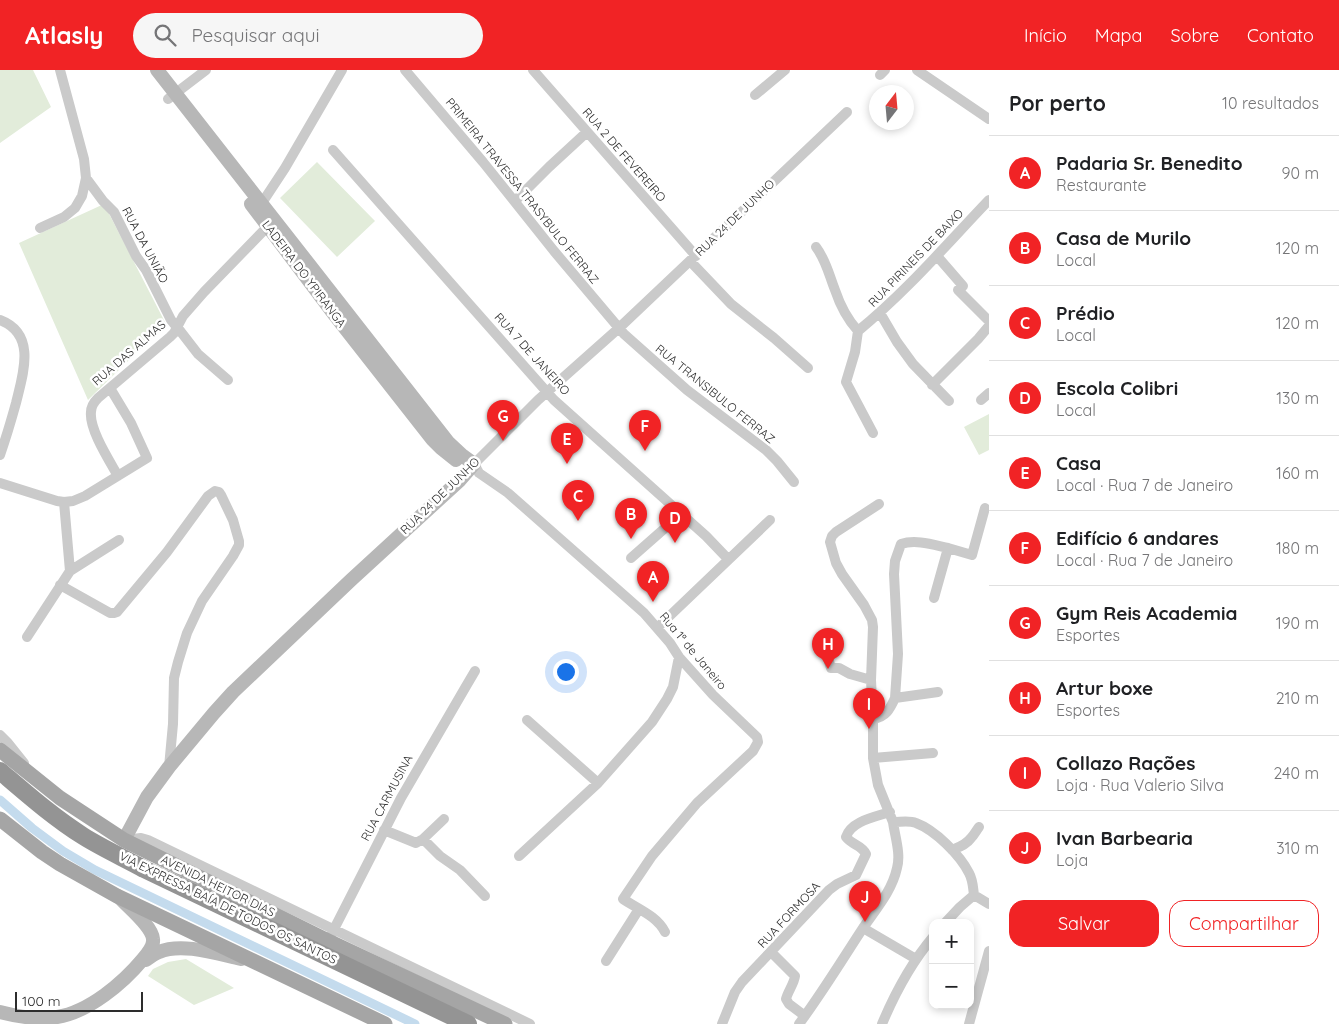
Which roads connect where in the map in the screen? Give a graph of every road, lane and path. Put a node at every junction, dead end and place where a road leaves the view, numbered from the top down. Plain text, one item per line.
1 (60, 70) edge
2 (146, 70) edge
3 (157, 70) edge
4 (206, 70) edge
5 (342, 70) edge
6 (405, 70) edge
7 (533, 70) edge
8 (785, 70) edge
9 (916, 70) edge
10 (756, 95) dead end
11 (172, 96) junction
12 (847, 112) dead end
13 (989, 119) edge
14 (587, 132) junction
15 (333, 150) dead end
16 (86, 178) junction
17 (989, 200) edge
18 (515, 201) junction
19 (259, 208) junction
20 (271, 223) junction
21 (40, 228) dead end
22 (816, 247) dead end
23 (937, 256) junction
24 (693, 258) junction
25 (880, 314) junction
26 (0, 320) edge
27 (989, 320) edge
28 (989, 326) edge
29 (177, 327) junction
30 (619, 328) junction
31 (858, 331) junction
32 (808, 368) dead end
33 (228, 380) dead end
34 (932, 385) junction
35 (110, 388) junction
36 (547, 392) junction
37 (989, 393) edge
38 (981, 400) dead end
39 (948, 401) dead end
40 (873, 433) dead end
41 (0, 455) edge
42 (474, 469) junction
43 (118, 476) junction
44 (794, 482) dead end
45 (0, 483) edge
46 (64, 502) junction
47 (879, 504) dead end
48 (985, 508) dead end
49 (681, 514) junction
50 (770, 520) dead end
51 (119, 540) dead end
52 (948, 548) junction
53 (631, 558) dead end
54 (728, 559) junction
55 (70, 571) junction
56 (60, 585) junction
57 (934, 598) dead end
58 (657, 628) junction
59 (27, 638) dead end
60 (823, 641) dead end
61 (680, 657) junction
62 (475, 671) dead end
63 (870, 680) junction
64 (938, 692) dead end
65 (895, 698) junction
66 (873, 719) junction
67 (527, 720) dead end
68 (0, 736) edge
69 (0, 750) edge
70 (934, 753) dead end
71 (873, 758) junction
72 (169, 767) junction
73 (0, 771) edge
74 (41, 783) junction
75 (598, 783) junction
76 (0, 786) edge
77 (890, 812) junction
78 (0, 819) edge
79 (444, 819) dead end
80 (893, 822) junction
81 (979, 827) dead end
82 (384, 830) junction
83 (422, 839) junction
84 (124, 840) junction
85 (952, 850) junction
86 (520, 856) dead end
87 (117, 896) junction
88 (485, 896) dead end
89 (974, 896) junction
90 (989, 904) edge
91 (639, 909) junction
92 (949, 919) edge
93 (863, 928) junction
94 (665, 932) dead end
95 (331, 935) junction
96 (929, 942) edge
97 (989, 951) edge
98 (771, 952) junction
99 (916, 959) junction
100 (253, 961) junction
101 (606, 961) dead end
102 (137, 966) junction
103 (0, 1012) edge
104 (802, 1020) edge
105 (24, 1021) edge
106 (59, 1021) edge
107 (385, 1024) edge
108 (442, 1024) edge
109 (468, 1024) edge
110 (505, 1024) edge
111 (530, 1024) edge
112 (722, 1024) edge
113 (882, 1024) edge
114 (969, 1024) edge

1 - 16 street
2 - 11 street, LADEIRA DO YPIRANGA
3 - 11 street, LADEIRA DO YPIRANGA
4 - 11 street
5 - 19 street
6 - 18 street, PRIMEIRA TRAVESSA TRASYBULO FERRAZ
7 - 14 street, RUA 2 DE FEVEREIRO
8 - 10 street
9 - 13 street
11 - 19 street, LADEIRA DO YPIRANGA
12 - 24 street, RUA 24 DE JUNHO
14 - 18 street
14 - 24 street, RUA 2 DE FEVEREIRO
15 - 36 street, RUA 7 DE JANEIRO
16 - 21 street
16 - 29 street, RUA DA UNIÃO
17 - 23 street, RUA PIRINEIS DE BAIXO
18 - 30 street, PRIMEIRA TRAVESSA TRASYBULO FERRAZ
19 - 20 street, LADEIRA DO YPIRANGA
20 - 29 street, RUA DAS ALMAS
20 - 42 street, LADEIRA DO YPIRANGA
22 - 31 street
23 - 25 street, RUA PIRINEIS DE BAIXO
23 - 27 street
24 - 30 street, RUA 24 DE JUNHO
24 - 32 street, RUA 2 DE FEVEREIRO
25 - 31 street, RUA PIRINEIS DE BAIXO
25 - 34 street
26 - 41 street
28 - 34 street
29 - 33 street, RUA DA UNIÃO
29 - 35 street, RUA DAS ALMAS
30 - 36 street, RUA 24 DE JUNHO
30 - 44 street, RUA TRANSIBULO FERRAZ
31 - 40 street
34 - 39 street
35 - 43 street, RUA DAS ALMAS
35 - 43 street
36 - 42 street, RUA 24 DE JUNHO
36 - 49 street, RUA 7 DE JANEIRO
37 - 38 street
42 - 58 street, Rua 1ª de Janeiro
42 - 72 street, RUA 24 DE JUNHO
43 - 46 street
45 - 46 street
46 - 55 street
47 - 63 street
48 - 52 street
49 - 53 street
49 - 54 street, RUA 7 DE JANEIRO
50 - 54 street
51 - 55 street
52 - 57 street
52 - 65 street
54 - 58 street
55 - 56 street
56 - 59 street
56 - 72 street
58 - 61 street, Rua 1ª de Janeiro
60 - 63 street
61 - 75 street
61 - 91 street, Rua 1ª de Janeiro
62 - 82 street, RUA CARMUSINA
63 - 66 street
64 - 65 street
65 - 66 street
66 - 71 street
67 - 75 street
68 - 74 street
69 - 74 main road, AVENIDA HEITOR DIAS
70 - 71 street
71 - 77 street
72 - 84 street, RUA 24 DE JUNHO
73 - 109 highway, VIA EXPRESSA BAÍA DE TODOS OS SANTOS
74 - 84 main road, AVENIDA HEITOR DIAS
75 - 86 street
76 - 108 highway, VIA EXPRESSA BAÍA DE TODOS OS SANTOS
77 - 80 street
77 - 98 street, RUA FORMOSA
78 - 87 main road
79 - 83 street
80 - 85 street
80 - 93 street
81 - 85 street
82 - 83 street
82 - 95 street, RUA CARMUSINA
83 - 88 street
84 - 95 main road, AVENIDA HEITOR DIAS
85 - 89 street
87 - 100 main road
87 - 102 street
89 - 90 street
89 - 92 street
91 - 94 street
91 - 101 street
93 - 99 street
93 - 104 street
95 - 110 main road, AVENIDA HEITOR DIAS
95 - 111 street
96 - 99 street
97 - 114 street
98 - 104 street
98 - 112 street, RUA FORMOSA
99 - 113 street
100 - 102 street
100 - 107 main road
102 - 106 street
103 - 105 street
105 - 106 street

